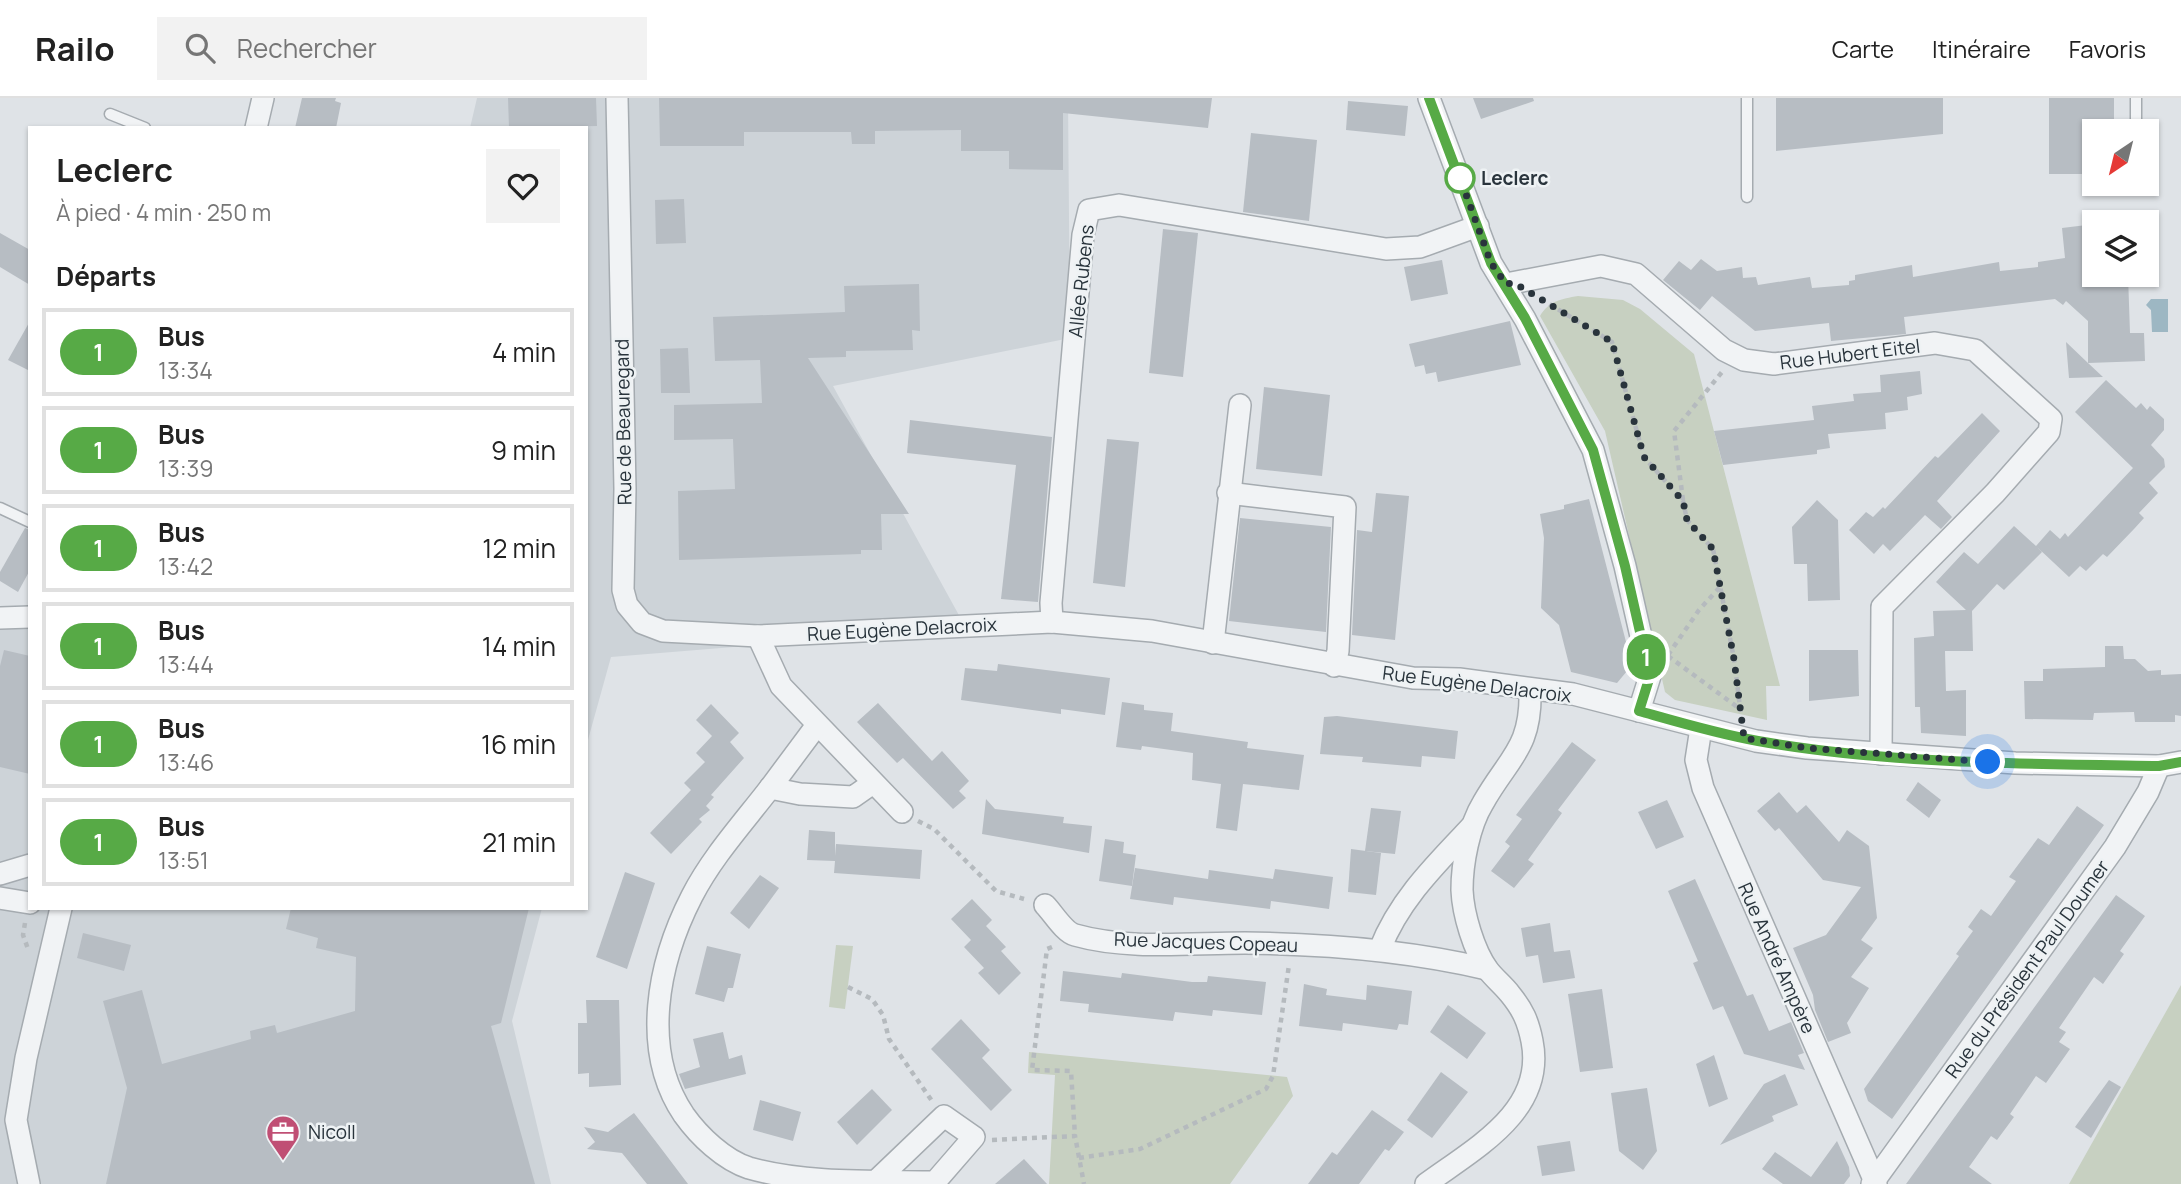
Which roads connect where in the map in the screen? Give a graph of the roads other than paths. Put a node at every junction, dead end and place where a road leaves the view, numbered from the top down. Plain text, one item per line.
1 (263, 98) edge
2 (617, 98) edge
3 (1429, 98) edge
4 (1747, 98) edge
5 (2136, 98) edge
6 (110, 114) dead end
7 (2136, 119) edge
8 (140, 126) edge
9 (256, 126) edge
10 (1747, 197) dead end
11 (1478, 226) junction
12 (1510, 284) junction
13 (1240, 405) dead end
14 (1228, 493) junction
15 (0, 508) edge
16 (28, 521) edge
17 (28, 617) edge
18 (0, 618) edge
19 (1052, 622) junction
20 (758, 636) junction
21 (1213, 643) junction
22 (1334, 666) junction
23 (1530, 688) junction
24 (1639, 711) junction
25 (817, 725) junction
26 (1701, 728) junction
27 (1881, 754) junction
28 (2181, 762) edge
29 (2159, 766) junction
30 (873, 783) junction
31 (770, 788) junction
32 (902, 812) road end
33 (1472, 826) junction
34 (28, 866) edge
35 (0, 874) edge
36 (0, 898) edge
37 (28, 903) edge
38 (1045, 905) road end
39 (59, 910) edge
40 (1380, 949) junction
41 (1487, 969) junction
42 (876, 1181) junction
43 (1874, 1183) edge
44 (29, 1184) edge
45 (1426, 1184) edge

1 - 9 street
2 - 20 street, Rue de Beauregard
3 - 11 street
4 - 10 lane
5 - 7 lane
6 - 8 lane
11 - 12 street
11 - 19 street, Allée Rubens
12 - 24 street
12 - 27 street, Rue Hubert Eitel
13 - 14 street
14 - 21 street
14 - 22 street
15 - 16 lane
17 - 18 street
19 - 20 street, Rue Eugène Delacroix
19 - 21 street, Rue Eugène Delacroix
20 - 25 street
21 - 22 street, Rue Eugène Delacroix
22 - 23 street, Rue Eugène Delacroix
23 - 24 street, Rue Eugène Delacroix
23 - 33 street
24 - 26 street, Rue Eugène Delacroix
25 - 30 street
25 - 31 street
26 - 27 street, Rue Eugène Delacroix
26 - 43 street, Rue André Ampère
27 - 29 street, Rue Eugène Delacroix
28 - 29 street
29 - 43 street, Rue du Président Paul Doumer
30 - 31 street
30 - 32 street
31 - 42 street
33 - 40 street
33 - 41 street
34 - 35 street
36 - 37 street
38 - 40 street, Rue Jacques Copeau
39 - 44 street
40 - 41 street, Rue Jacques Copeau
41 - 45 street
42 - 42 street

